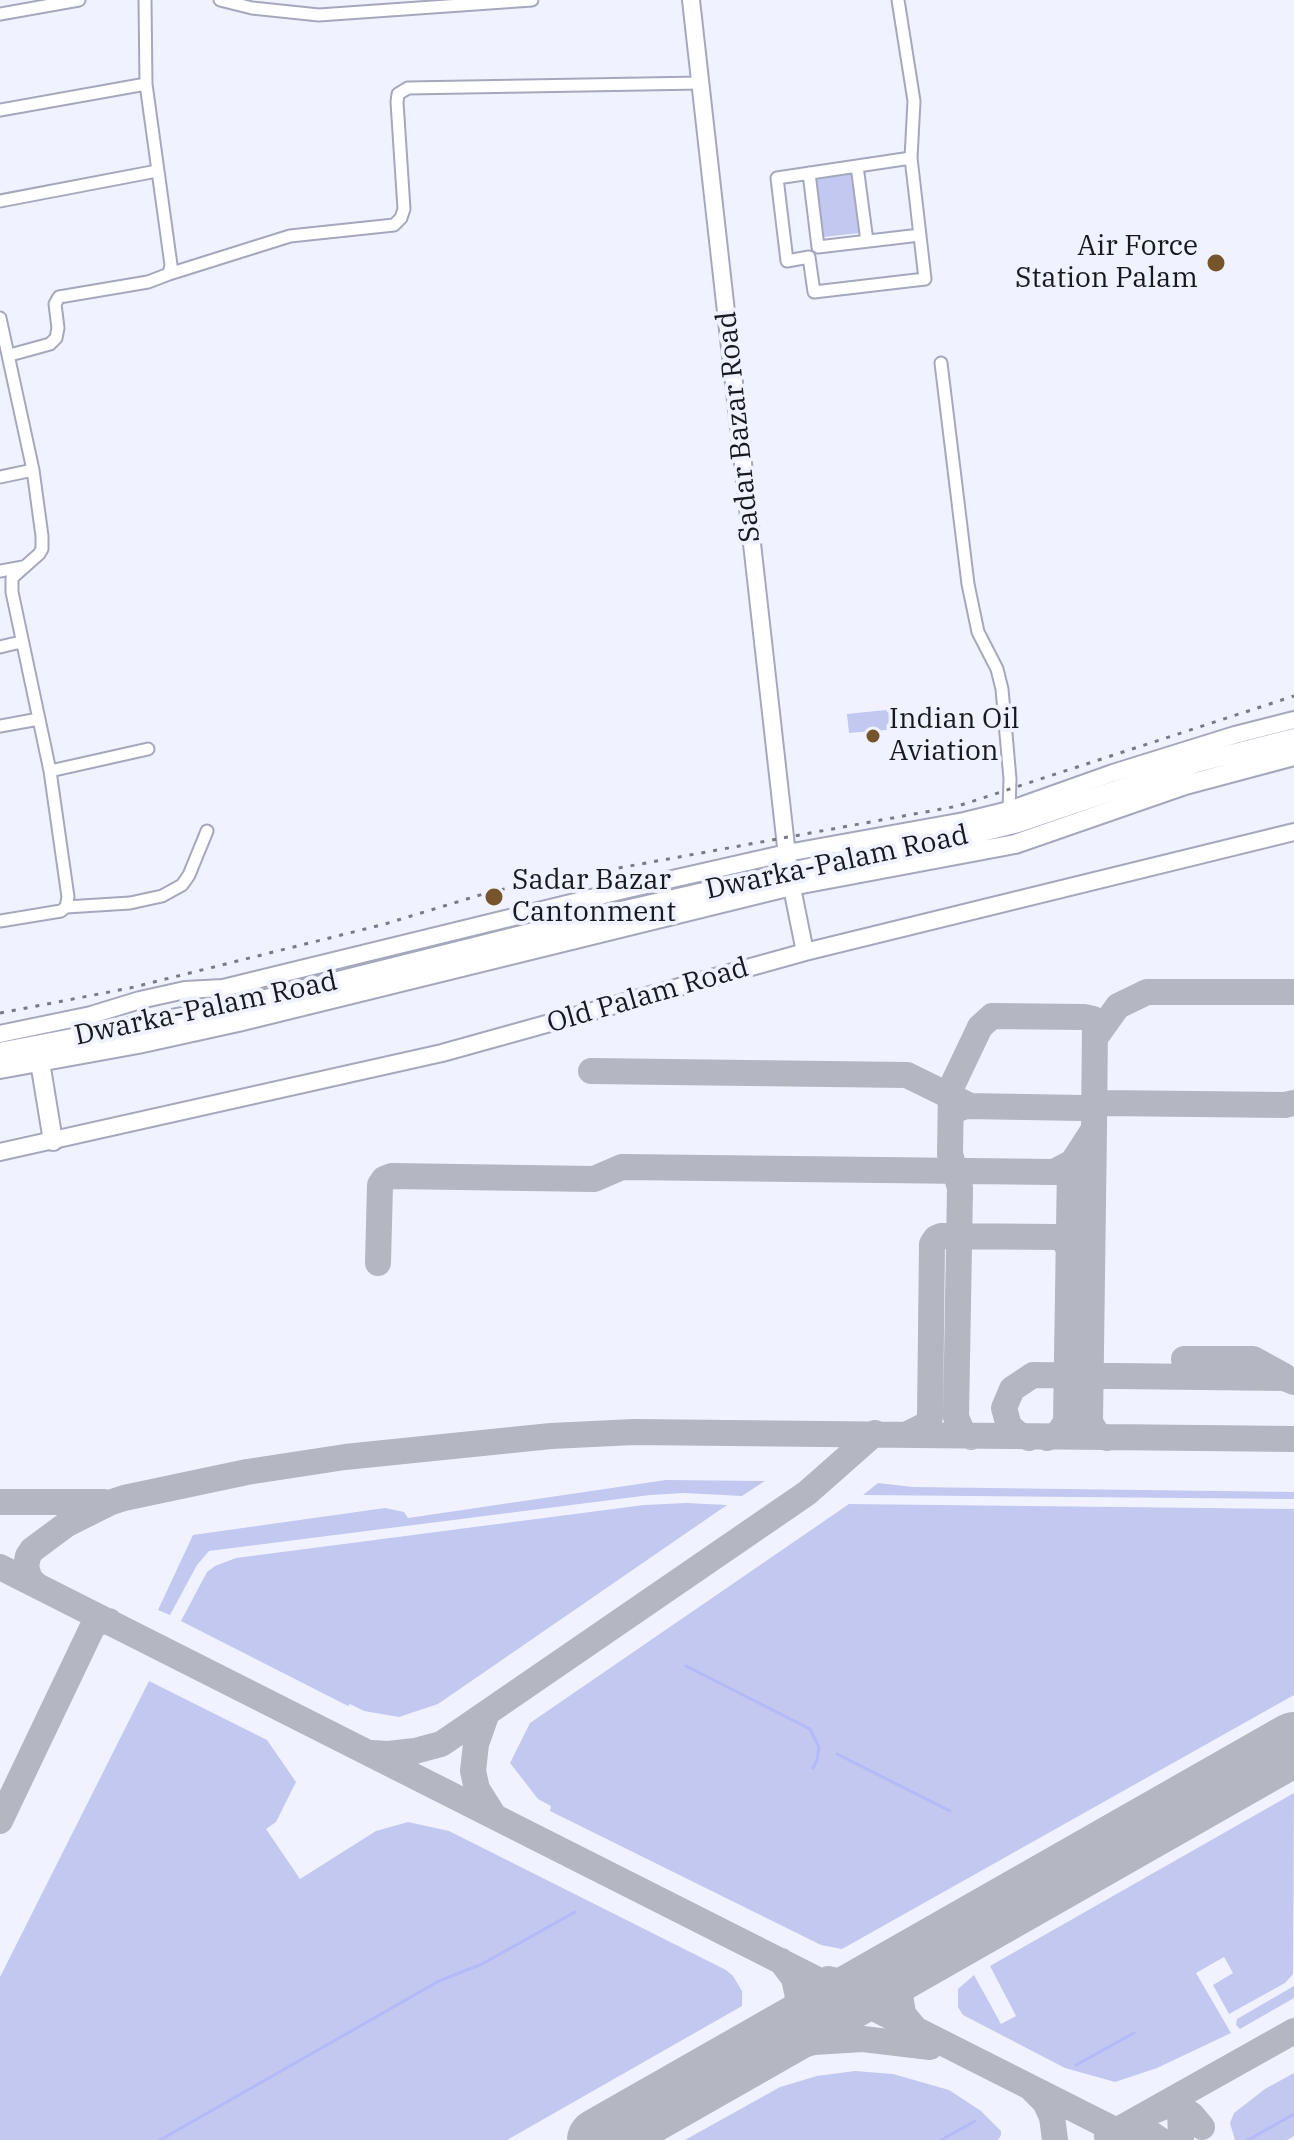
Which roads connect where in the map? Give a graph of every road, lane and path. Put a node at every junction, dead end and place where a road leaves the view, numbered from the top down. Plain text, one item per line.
1 (79, 0) edge
2 (145, 0) edge
3 (220, 0) edge
4 (532, 0) edge
5 (691, 0) edge
6 (898, 0) edge
7 (0, 14) edge
8 (701, 83) junction
9 (146, 84) junction
10 (0, 110) edge
11 (911, 158) junction
12 (857, 166) junction
13 (157, 171) junction
14 (809, 173) junction
15 (0, 201) edge
16 (920, 235) junction
17 (867, 241) junction
18 (818, 247) junction
19 (809, 257) junction
20 (169, 274) junction
21 (0, 318) edge
22 (10, 355) junction
23 (941, 363) dead end
24 (13, 377) junction
25 (0, 379) edge
26 (33, 470) junction
27 (0, 477) edge
28 (23, 567) junction
29 (0, 571) edge
30 (21, 642) junction
31 (0, 647) edge
32 (39, 719) junction
33 (1294, 720) edge
34 (0, 726) edge
35 (1294, 738) edge
36 (148, 749) dead end
37 (1294, 756) edge
38 (50, 771) junction
39 (1009, 810) junction
40 (207, 831) dead end
41 (1294, 832) edge
42 (787, 853) junction
43 (790, 880) junction
44 (66, 907) junction
45 (0, 921) edge
46 (805, 952) junction
47 (0, 1034) edge
48 (0, 1052) edge
49 (40, 1062) junction
50 (0, 1069) edge
51 (53, 1141) junction
52 (0, 1152) edge

1 - 7 street
2 - 9 street
3 - 4 street
5 - 8 street, Sadar Bazar Road
6 - 11 street
8 - 20 street
8 - 42 street, Sadar Bazar Road
9 - 10 street
9 - 13 street
11 - 12 street
11 - 16 street
12 - 14 street
12 - 17 street
13 - 15 street
13 - 20 street
14 - 18 street
14 - 19 street
16 - 17 street
16 - 19 street
17 - 18 street
18 - 19 street
20 - 22 street
21 - 22 street
22 - 24 street
23 - 39 street
24 - 25 street
24 - 26 street
26 - 27 street
26 - 28 street
28 - 29 street
28 - 30 street
30 - 31 street
30 - 32 street
32 - 34 street
32 - 38 street
33 - 39 street
35 - 43 main road, Dwarka-Palam Road
36 - 38 street
37 - 43 main road
38 - 44 street
39 - 42 street
40 - 44 street
41 - 46 street, Old Palam Road
42 - 43 street, Sadar Bazar Road
42 - 47 street
43 - 46 street, Sadar Bazar Road
43 - 48 main road, Dwarka-Palam Road
43 - 49 main road, Dwarka-Palam Road
44 - 45 street
46 - 51 street, Old Palam Road
49 - 50 main road, Dwarka-Palam Road
49 - 51 main road
51 - 52 street, Old Palam Road

